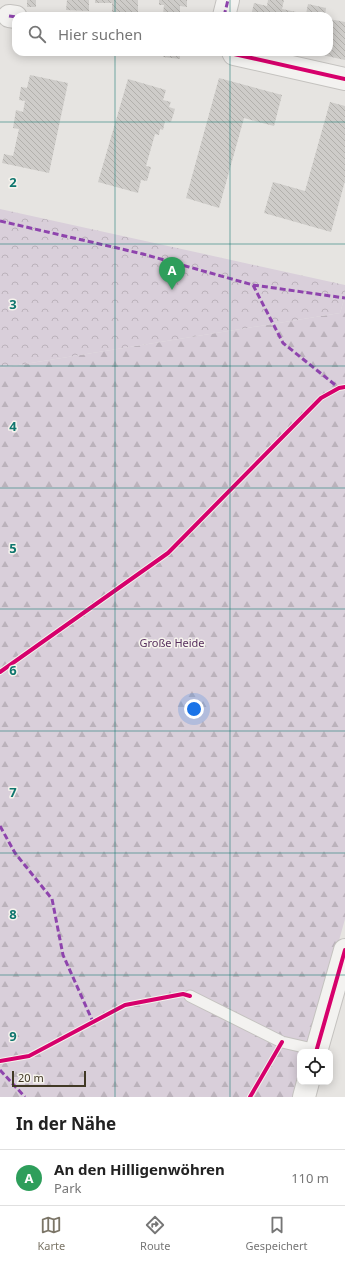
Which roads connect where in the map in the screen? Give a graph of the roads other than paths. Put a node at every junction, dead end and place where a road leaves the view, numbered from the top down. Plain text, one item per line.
1 (228, 0) edge
2 (225, 12) edge
3 (243, 56) edge
4 (345, 79) edge
5 (345, 950) edge
6 (190, 996) dead end
7 (309, 1049) edge
8 (318, 1049) edge
9 (307, 1085) edge
10 (304, 1097) edge

1 - 2 street
3 - 4 street
5 - 8 street
6 - 7 lane
9 - 10 street

